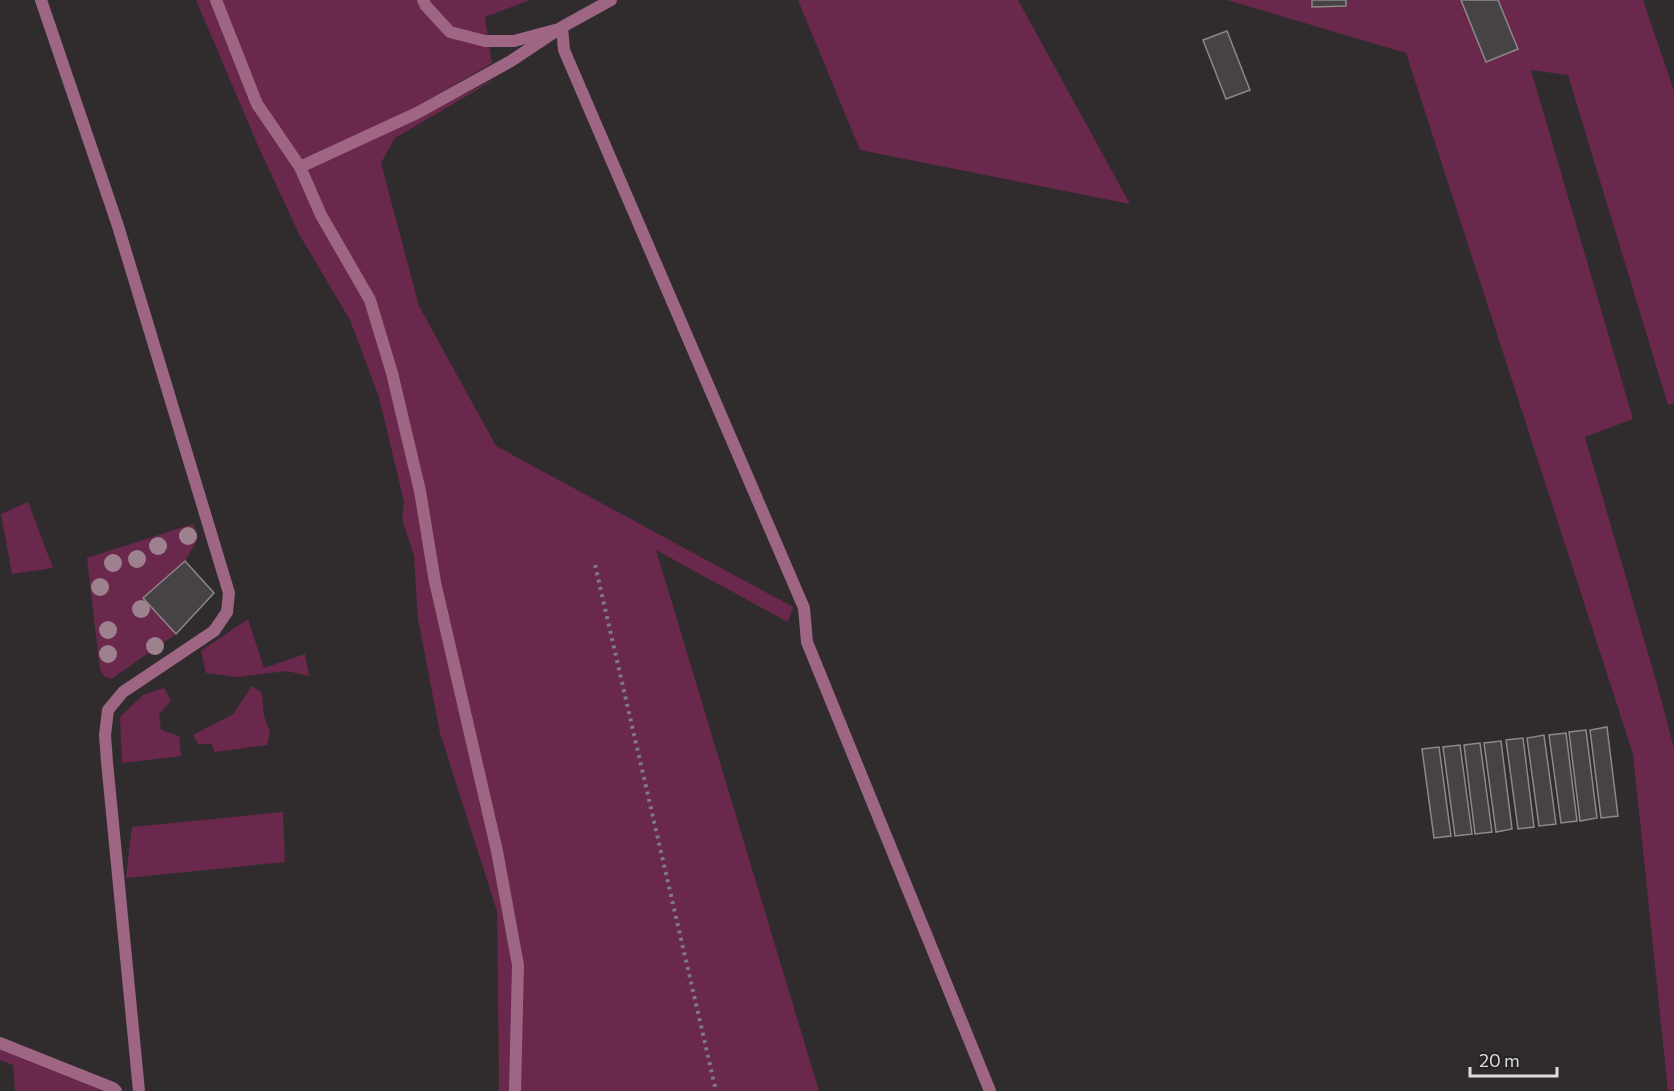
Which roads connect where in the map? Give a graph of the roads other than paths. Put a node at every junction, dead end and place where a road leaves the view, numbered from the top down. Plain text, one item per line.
1 (41, 0) edge
2 (216, 0) edge
3 (423, 0) edge
4 (611, 0) edge
5 (562, 27) junction
6 (300, 167) junction
7 (0, 1043) edge
8 (116, 1091) edge
9 (139, 1091) edge
10 (515, 1091) edge
11 (990, 1091) edge

1 - 9 street
2 - 6 street
3 - 5 street
4 - 5 street
5 - 6 street
5 - 11 street
6 - 10 street
7 - 8 street

